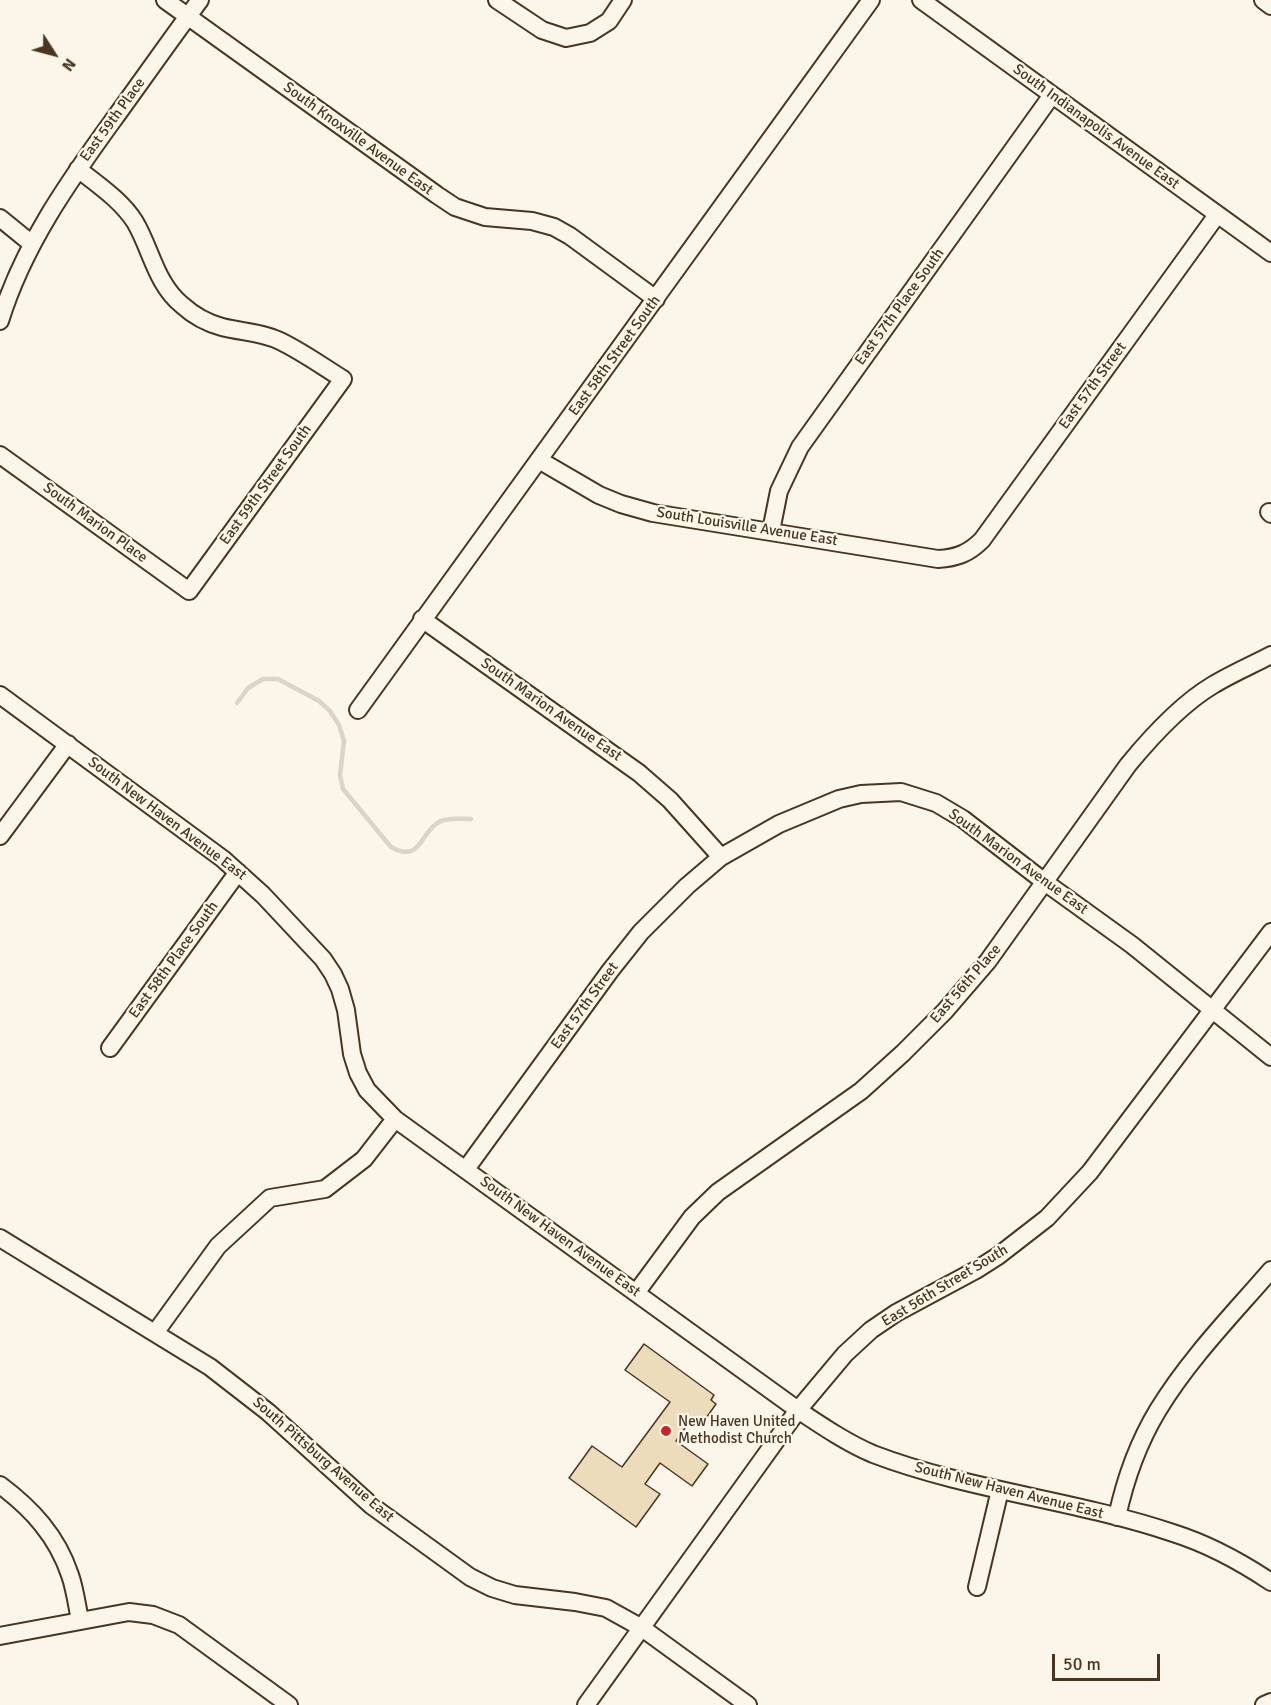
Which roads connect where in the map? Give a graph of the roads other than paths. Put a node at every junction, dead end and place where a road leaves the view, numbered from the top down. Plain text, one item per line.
1 (165, 0) edge
2 (200, 0) edge
3 (497, 0) edge
4 (623, 0) edge
5 (871, 0) edge
6 (921, 0) edge
7 (1263, 0) edge
8 (1271, 6) edge
9 (188, 16) junction
10 (1052, 95) junction
11 (78, 169) junction
12 (1217, 215) junction
13 (0, 218) edge
14 (32, 244) junction
15 (1271, 253) edge
16 (656, 299) junction
17 (0, 321) edge
18 (0, 455) edge
19 (539, 460) junction
20 (771, 531) junction
21 (965, 554) joint
22 (189, 591) joint
23 (422, 619) junction
24 (1271, 655) edge
25 (0, 696) edge
26 (358, 710) dead end
27 (68, 744) junction
28 (0, 836) edge
29 (721, 857) junction
30 (238, 872) junction
31 (1046, 883) junction
32 (1271, 932) edge
33 (1213, 1010) junction
34 (110, 1048) dead end
35 (1271, 1057) edge
36 (395, 1119) junction
37 (466, 1169) junction
38 (0, 1238) edge
39 (1271, 1270) edge
40 (636, 1293) junction
41 (155, 1333) junction
42 (798, 1410) junction
43 (0, 1485) edge
44 (1000, 1490) junction
45 (1117, 1517) junction
46 (1271, 1582) edge
47 (977, 1587) dead end
48 (80, 1620) junction
49 (642, 1628) junction
50 (0, 1636) edge
51 (1271, 1702) edge
52 (289, 1705) edge
53 (586, 1705) edge
54 (748, 1705) edge
55 (1264, 1705) edge

1 - 9 street, South Knoxville Avenue East
2 - 9 street, East 59th Place
3 - 4 street
5 - 16 street, East 58th Street South
6 - 10 street, South Indianapolis Avenue East
7 - 8 street
9 - 11 street, East 59th Place
9 - 16 street, South Knoxville Avenue East
10 - 12 street, South Indianapolis Avenue East
10 - 20 street, East 57th Place South
11 - 14 street, East 59th Place
11 - 22 street, East 59th Street South
12 - 15 street, South Indianapolis Avenue East
12 - 21 street, East 57th Street
13 - 14 street
14 - 17 street, East 59th Place
16 - 19 street, East 58th Street South
18 - 22 street, South Marion Place
19 - 20 street, South Louisville Avenue East
19 - 23 street, East 58th Street South
20 - 21 street, South Louisville Avenue East
23 - 26 street, East 58th Street South
23 - 29 street, South Marion Avenue East
24 - 31 street, East 56th Place
25 - 27 street, South New Haven Avenue East
27 - 28 street
27 - 30 street, South New Haven Avenue East
29 - 31 street, South Marion Avenue East
29 - 37 street, East 57th Street
30 - 34 street, East 58th Place South
30 - 36 street, South New Haven Avenue East
31 - 33 street, South Marion Avenue East
31 - 40 street, East 56th Place
32 - 33 street, East 56th Street South
33 - 35 street, South Marion Avenue East
33 - 42 street, East 56th Street South
36 - 37 street, South New Haven Avenue East
36 - 41 street
37 - 40 street, South New Haven Avenue East
38 - 41 street, South Pittsburg Avenue East
39 - 45 street
40 - 42 street, South New Haven Avenue East
41 - 49 street, South Pittsburg Avenue East
42 - 44 street, South New Haven Avenue East
42 - 49 street, East 56th Street South
43 - 48 street
44 - 45 street, South New Haven Avenue East
44 - 47 street
45 - 46 street, South New Haven Avenue East
48 - 50 street
48 - 52 street
49 - 53 street, East 56th Street South
49 - 54 street, South Pittsburg Avenue East
51 - 55 street

